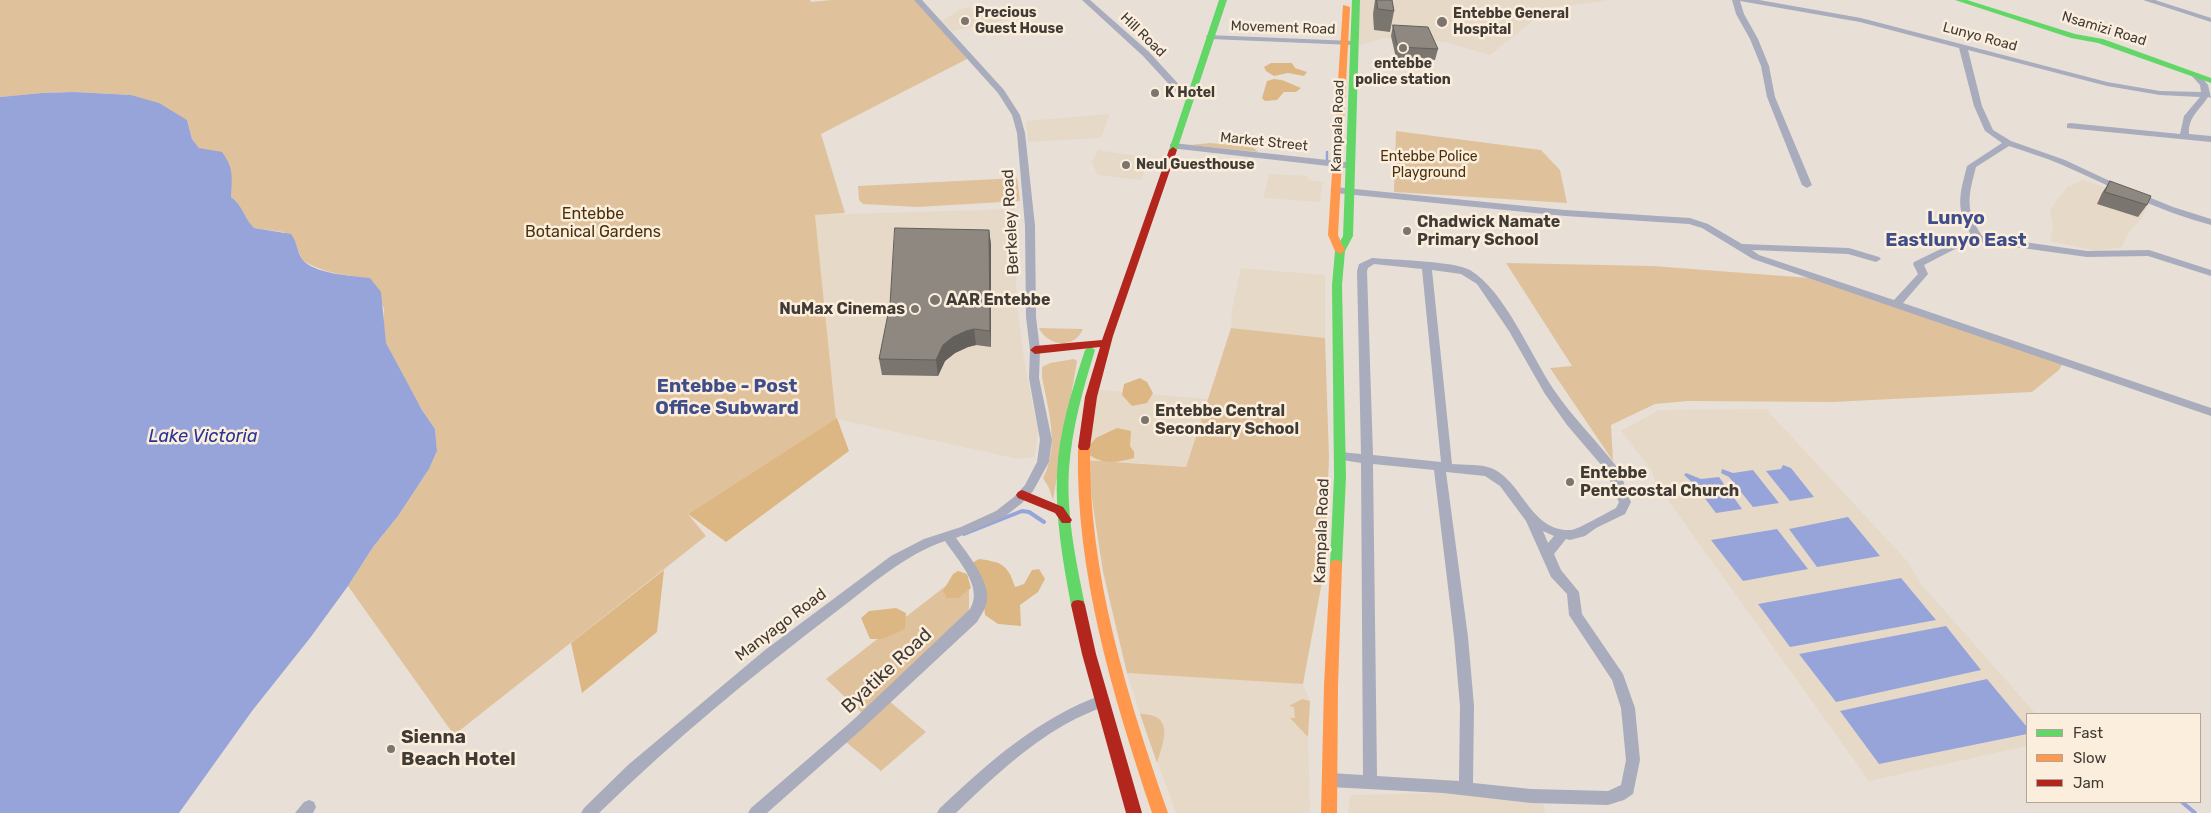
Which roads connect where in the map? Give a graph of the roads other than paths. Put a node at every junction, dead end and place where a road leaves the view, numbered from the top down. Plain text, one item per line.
1 (918, 0) edge
2 (1086, 0) edge
3 (1223, 0) edge
4 (1346, 0) edge
5 (1356, 0) edge
6 (1736, 0) edge
7 (1743, 0) edge
8 (1959, 0) edge
9 (2146, 0) edge
10 (1210, 1) edge
11 (2211, 20) edge
12 (1210, 36) junction
13 (1343, 42) junction
14 (1355, 44) junction
15 (1962, 47) junction
16 (2195, 74) junction
17 (2211, 81) edge
18 (2208, 95) edge
19 (1178, 96) joint
20 (2070, 126) dead end
21 (2184, 135) junction
22 (2211, 139) edge
23 (2008, 143) junction
24 (1173, 146) junction
25 (1336, 164) junction
26 (1351, 166) junction
27 (1807, 185) dead end
28 (1335, 190) junction
29 (1350, 191) junction
30 (2211, 222) edge
31 (1979, 239) junction
32 (1740, 247) junction
33 (1340, 251) junction
34 (1876, 258) dead end
35 (1427, 266) junction
36 (2211, 274) edge
37 (1896, 304) junction
38 (1093, 340) junction
39 (1106, 343) junction
40 (1036, 350) junction
41 (2211, 412) edge
42 (1340, 456) junction
43 (1366, 458) junction
44 (1443, 468) junction
45 (1020, 497) junction
46 (1531, 519) junction
47 (1066, 520) junction
48 (1563, 534) junction
49 (947, 535) junction
50 (1548, 552) junction
51 (1102, 701) junction
52 (1330, 780) junction
53 (1370, 783) junction
54 (1466, 789) junction
55 (589, 813) edge
56 (756, 813) edge
57 (945, 813) edge
58 (1134, 813) edge
59 (1160, 813) edge
60 (1329, 813) edge

1 - 40 street, Berkeley Road
2 - 19 street, Hill Road
3 - 12 main road
4 - 13 main road, Kampala Road
5 - 14 main road, Kampala Road
6 - 27 street
7 - 15 street, Lunyo Road
8 - 16 main road, Nsamizi Road
9 - 11 street
10 - 19 main road
12 - 13 street, Movement Road
12 - 24 main road
13 - 14 street, Movement Road
13 - 25 main road, Kampala Road
14 - 26 main road, Kampala Road
15 - 18 street, Lunyo Road
15 - 23 street
16 - 17 main road, Nsamizi Road
16 - 18 street
18 - 21 street
20 - 21 street
21 - 22 street
23 - 30 street
23 - 31 street
24 - 25 street, Market Street
24 - 39 main road
25 - 26 street, Market Street
25 - 28 main road, Kampala Road
26 - 29 main road, Kampala Road
28 - 29 street
28 - 33 main road, Kampala Road
29 - 32 street
29 - 33 main road, Kampala Road
31 - 36 street
31 - 37 street
32 - 34 street
32 - 37 street
33 - 42 main road, Kampala Road
35 - 43 street
35 - 44 street
35 - 48 street
37 - 41 street
38 - 39 main road
38 - 40 main road
38 - 47 main road
39 - 59 main road
40 - 45 street, Berkeley Road
42 - 43 street
42 - 52 main road, Kampala Road
43 - 44 street
43 - 53 street
44 - 46 street
44 - 54 street
45 - 47 main road
45 - 49 street, Manyago Road
46 - 48 street
46 - 50 street
47 - 51 main road
48 - 50 street
49 - 55 street, Manyago Road
49 - 56 street, Byatike Road
50 - 54 street
51 - 57 street
51 - 58 main road
52 - 53 street
52 - 60 main road, Kampala Road
53 - 54 street

